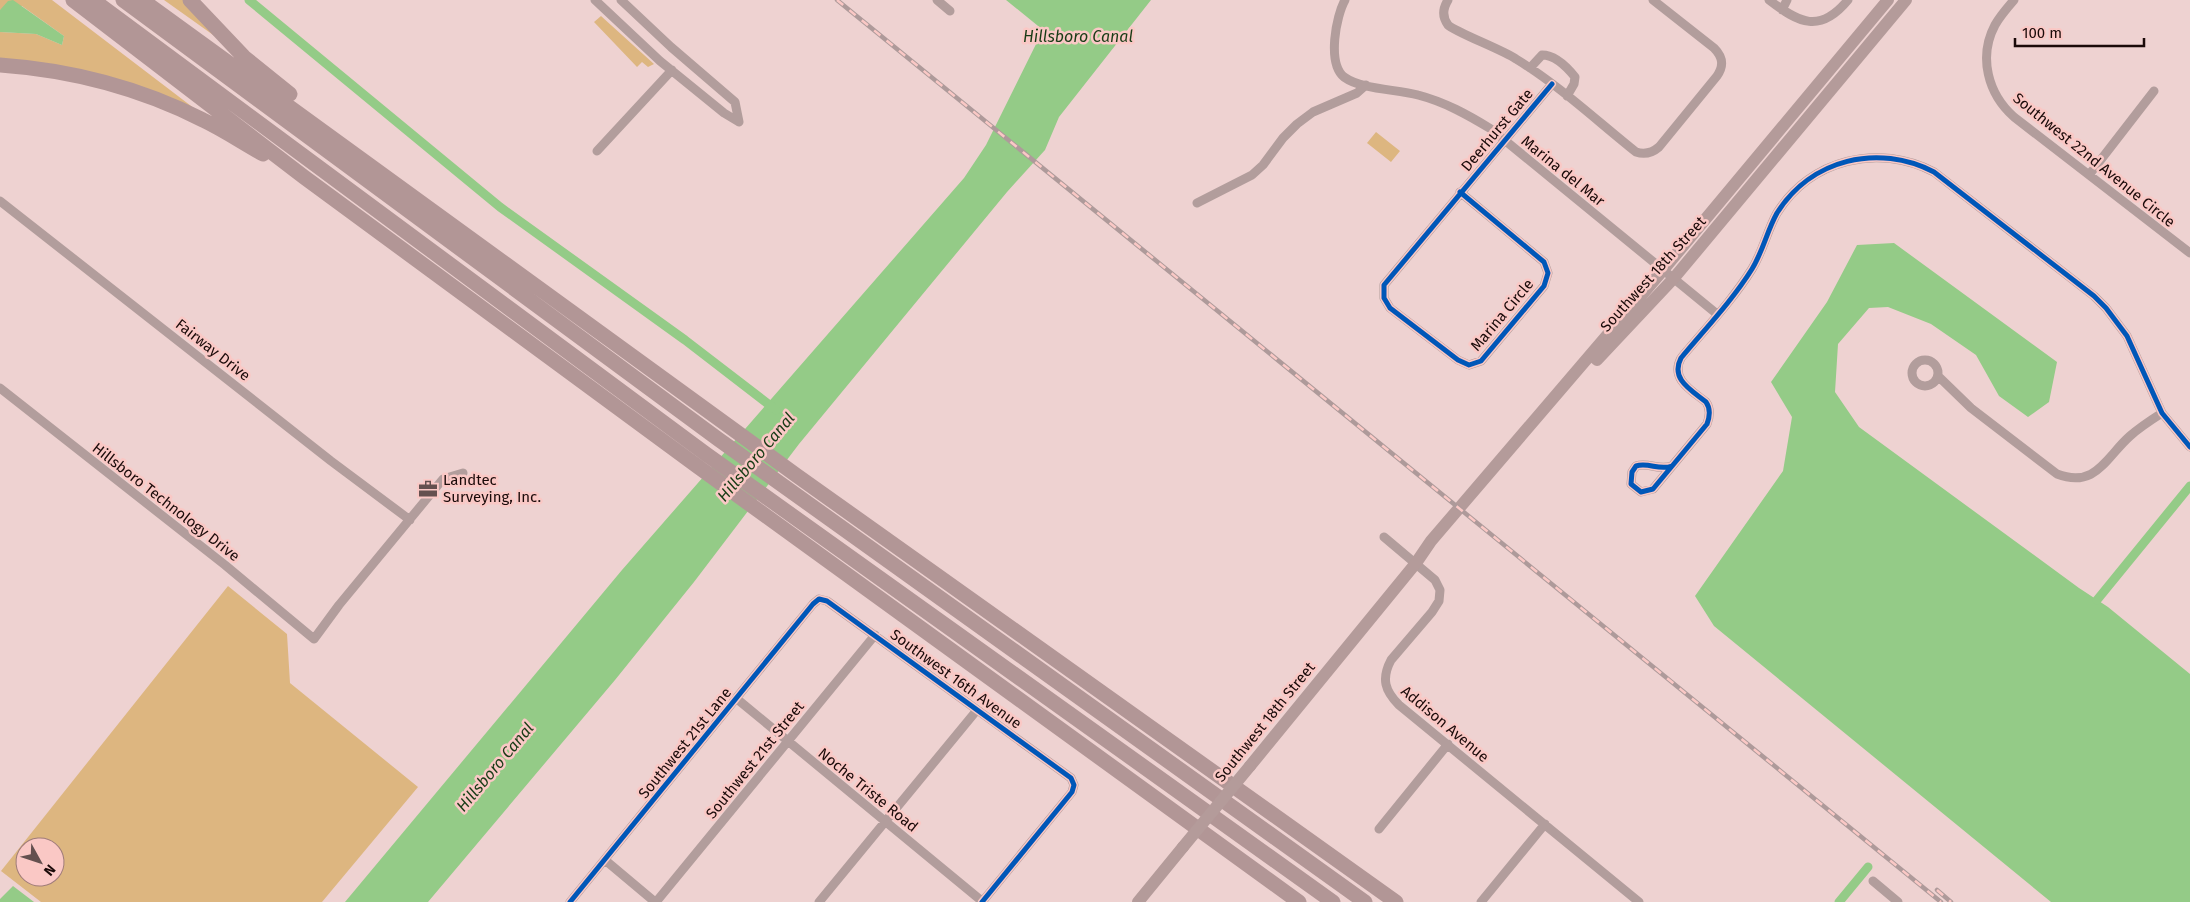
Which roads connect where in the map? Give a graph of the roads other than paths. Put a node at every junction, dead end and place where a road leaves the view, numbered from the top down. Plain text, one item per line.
1 (73, 0) edge
2 (93, 0) edge
3 (123, 0) edge
4 (142, 0) edge
5 (190, 0) edge
6 (595, 0) edge
7 (620, 0) edge
8 (938, 0) edge
9 (1345, 0) edge
10 (1448, 0) edge
11 (1653, 0) edge
12 (1769, 0) edge
13 (1788, 0) edge
14 (1848, 0) edge
15 (1888, 0) edge
16 (1906, 0) edge
17 (2014, 0) edge
18 (1782, 10) junction
19 (950, 11) dead end
20 (0, 65) edge
21 (1530, 68) junction
22 (672, 70) junction
23 (1552, 84) junction
24 (1366, 85) junction
25 (2154, 91) dead end
26 (1567, 96) junction
27 (1505, 140) junction
28 (597, 151) dead end
29 (2089, 175) junction
30 (304, 177) junction
31 (401, 188) junction
32 (1460, 192) junction
33 (0, 201) edge
34 (1197, 203) dead end
35 (2190, 253) edge
36 (1663, 270) junction
37 (1674, 278) junction
38 (1716, 314) junction
39 (1938, 376) dead end
40 (0, 388) edge
41 (2162, 413) junction
42 (2190, 447) edge
43 (1672, 466) junction
44 (463, 473) dead end
45 (410, 520) junction
46 (1384, 537) dead end
47 (1416, 563) junction
48 (819, 599) joint
49 (875, 636) junction
50 (737, 699) junction
51 (977, 710) junction
52 (788, 742) junction
53 (1448, 744) junction
54 (885, 822) junction
55 (1545, 824) junction
56 (1379, 829) dead end
57 (604, 860) junction
58 (1873, 881) dead end
59 (570, 902) edge
60 (656, 902) edge
61 (819, 902) edge
62 (982, 902) edge
63 (1138, 902) edge
64 (1299, 902) edge
65 (1332, 902) edge
66 (1365, 902) edge
67 (1396, 902) edge
68 (1482, 902) edge
69 (1639, 902) edge
70 (1898, 902) edge

1 - 30 highway
2 - 65 highway
3 - 66 highway
4 - 31 highway
5 - 31 highway
6 - 22 street
7 - 22 street
8 - 19 street
9 - 24 street, Marina del Mar
10 - 21 street
11 - 26 street
12 - 18 street
13 - 18 street
14 - 18 street
15 - 36 main road, Southwest 18th Street
16 - 37 main road, Southwest 18th Street
17 - 29 street, Southwest 22nd Avenue Circle
20 - 30 highway
21 - 23 street
21 - 26 street
22 - 28 street
23 - 26 street
23 - 27 street, Deerhurst Gate
24 - 27 street, Marina del Mar
24 - 34 street
25 - 29 street
27 - 32 street, Deerhurst Gate
27 - 36 street, Marina del Mar
29 - 35 street, Southwest 22nd Avenue Circle
30 - 64 highway
31 - 67 highway
32 - 32 street, Marina Circle
33 - 45 street, Fairway Drive
36 - 37 street, Marina del Mar
36 - 47 main road, Southwest 18th Street
37 - 38 street, Marina del Mar
37 - 47 main road, Southwest 18th Street
38 - 41 street
38 - 43 street
39 - 41 street
40 - 45 street, Hillsboro Technology Drive
41 - 42 street
43 - 43 street
44 - 45 street
46 - 47 street, Addison Avenue
47 - 53 street, Addison Avenue
47 - 63 main road, Southwest 18th Street, bridge
48 - 49 street, Southwest 16th Avenue
48 - 50 street, Southwest 21st Lane
49 - 51 street, Southwest 16th Avenue
49 - 52 street, Southwest 21st Street
50 - 52 street, Noche Triste Road
50 - 57 street, Southwest 21st Lane
51 - 54 street
51 - 62 street, Southwest 16th Avenue
52 - 54 street, Noche Triste Road
52 - 60 street, Southwest 21st Street
53 - 55 street, Addison Avenue
53 - 56 street
54 - 61 street
54 - 62 street, Noche Triste Road
55 - 68 street
55 - 69 street, Addison Avenue
57 - 59 street, Southwest 21st Lane
57 - 60 street
58 - 70 street

